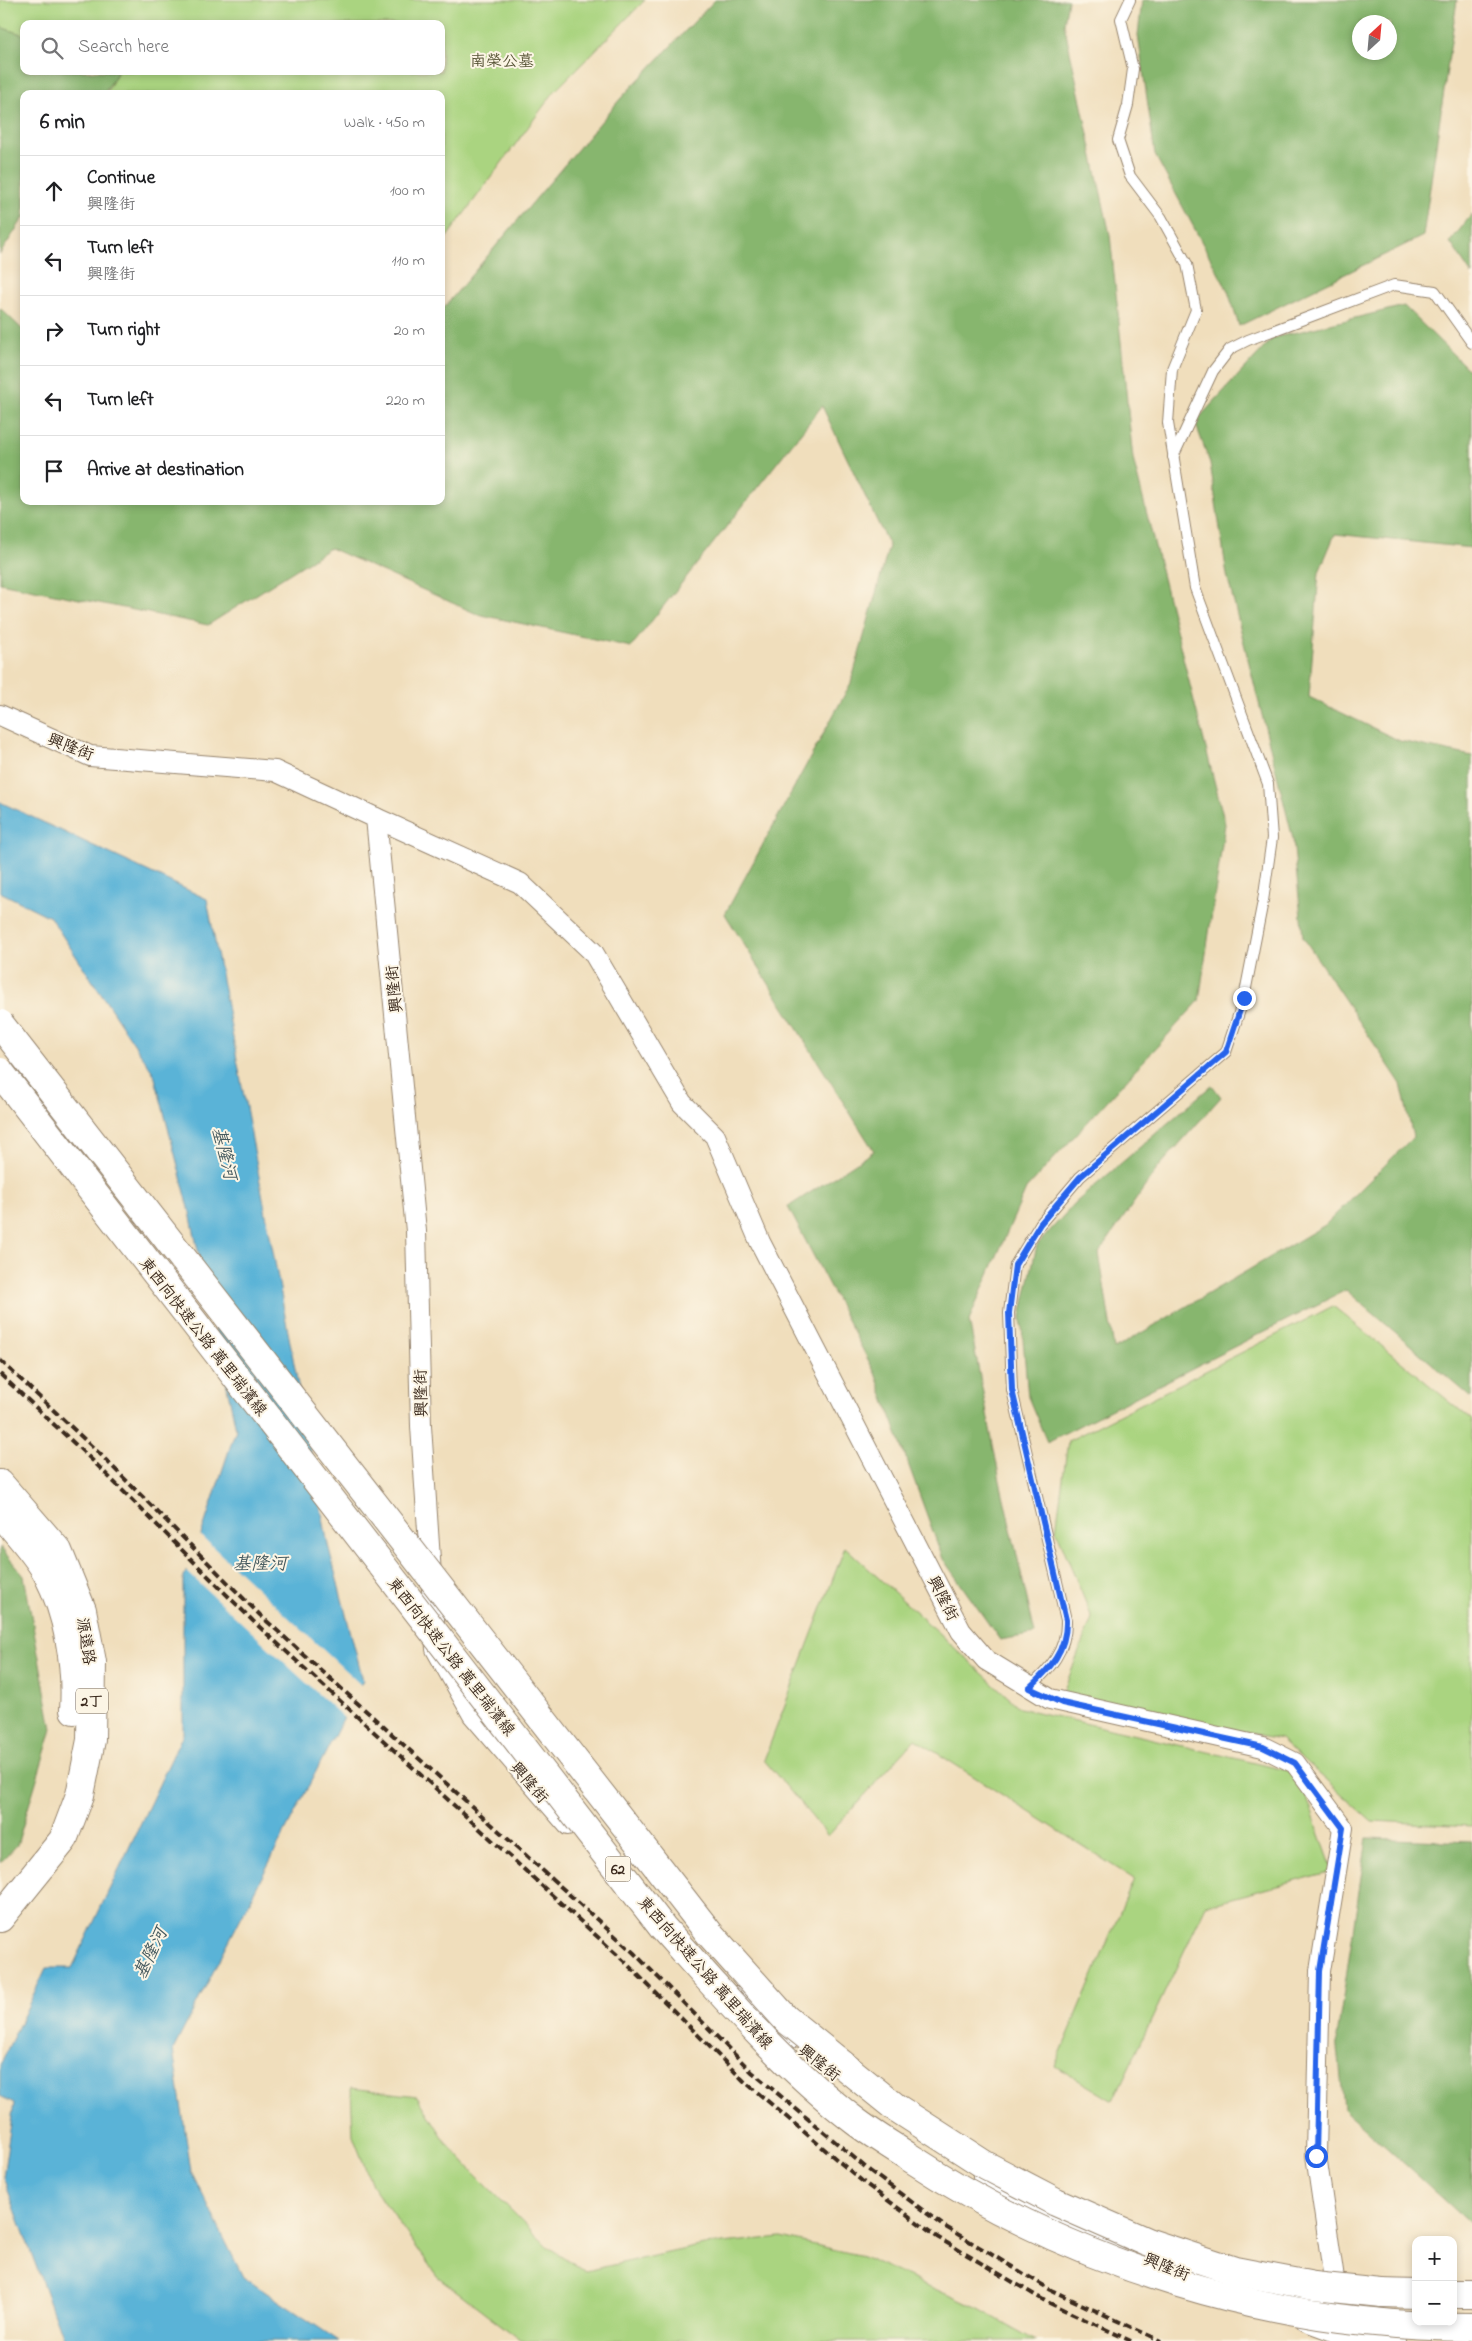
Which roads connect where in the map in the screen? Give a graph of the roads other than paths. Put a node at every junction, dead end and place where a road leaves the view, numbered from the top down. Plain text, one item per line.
1 (1130, 0) edge
2 (1472, 344) edge
3 (1173, 458) junction
4 (0, 715) edge
5 (376, 818) junction
6 (0, 1024) edge
7 (0, 1072) edge
8 (0, 1484) edge
9 (0, 1512) edge
10 (1029, 1688) junction
11 (0, 1892) edge
12 (0, 1918) edge
13 (1412, 2294) edge
14 (1457, 2294) edge
15 (1472, 2294) edge
16 (1472, 2327) edge
17 (1342, 2334) junction
18 (1396, 2341) edge

1 - 3 lane
2 - 3 lane
3 - 10 lane
4 - 5 street, 興隆街
5 - 10 street, 興隆街
5 - 17 street, 興隆街
6 - 13 main road, 東西向快速公路 萬里瑞濱線 / 62, bridge
7 - 16 main road, 東西向快速公路 萬里瑞濱線 / 62, bridge
8 - 12 main road, 源遠路 / 2丁
9 - 11 main road, 源遠路 / 2丁
10 - 17 street, 興隆街
14 - 15 main road
17 - 18 street, 興隆街

